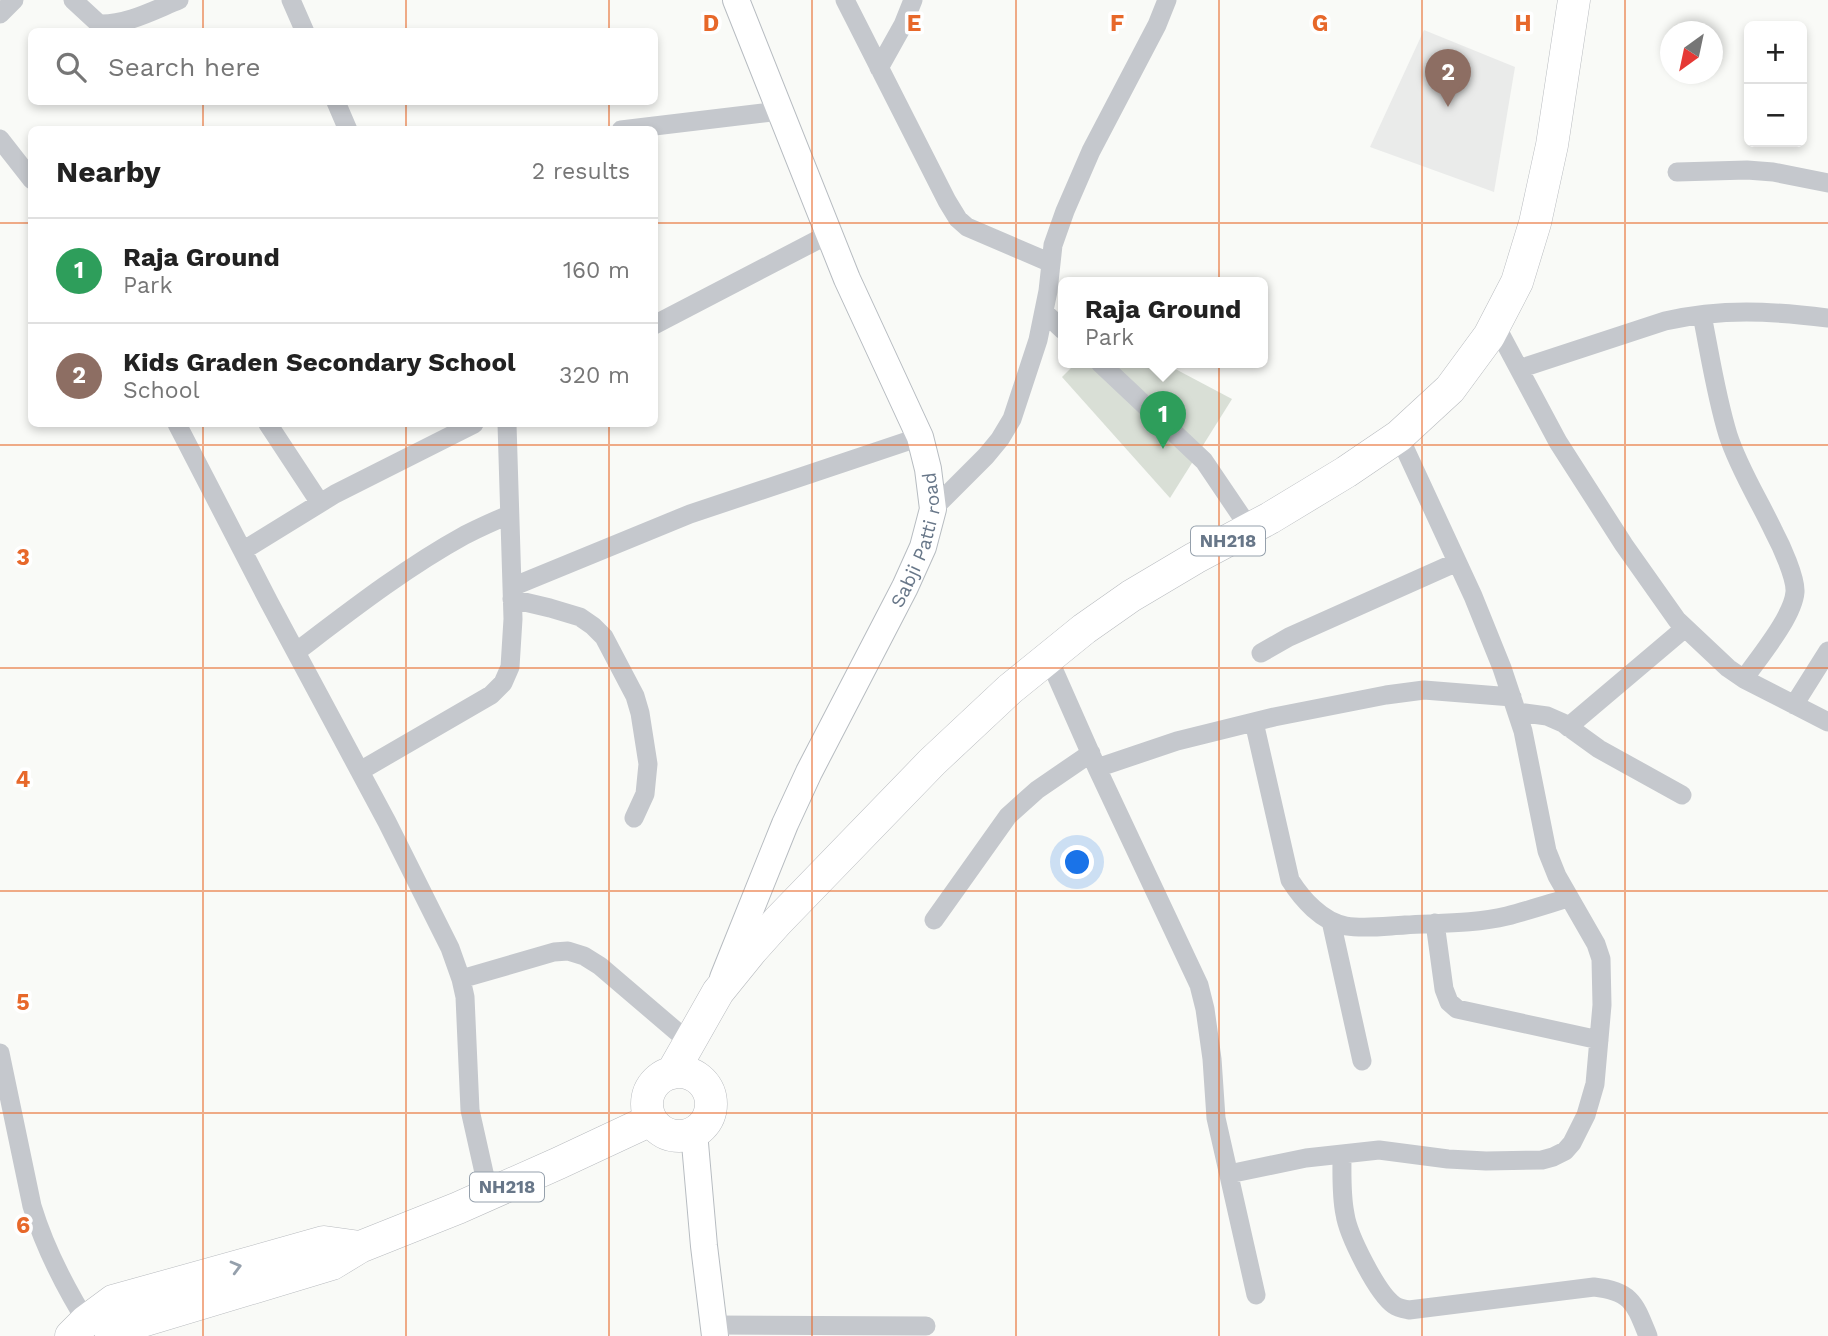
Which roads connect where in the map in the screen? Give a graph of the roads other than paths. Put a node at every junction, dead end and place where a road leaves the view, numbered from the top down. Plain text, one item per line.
1 (14, 0) edge
2 (73, 0) edge
3 (179, 0) edge
4 (291, 0) edge
5 (736, 0) edge
6 (845, 0) edge
7 (914, 0) edge
8 (1167, 0) edge
9 (1574, 0) edge
10 (0, 14) edge
11 (303, 28) edge
12 (879, 68) junction
13 (337, 105) edge
14 (780, 111) junction
15 (346, 126) edge
16 (654, 126) edge
17 (0, 139) edge
18 (1677, 172) dead end
19 (28, 175) edge
20 (1828, 183) edge
21 (829, 234) junction
22 (1051, 263) junction
23 (1044, 312) junction
24 (1702, 315) junction
25 (1828, 318) edge
26 (658, 323) edge
27 (1495, 324) junction
28 (1058, 325) edge
29 (1105, 368) edge
30 (1519, 369) junction
31 (179, 427) edge
32 (270, 427) edge
33 (468, 427) edge
34 (505, 427) edge
35 (1399, 436) junction
36 (920, 437) junction
37 (320, 503) junction
38 (933, 509) junction
39 (509, 514) junction
40 (1250, 529) junction
41 (244, 550) junction
42 (1457, 562) junction
43 (512, 593) junction
44 (1685, 628) junction
45 (1828, 650) edge
46 (296, 652) junction
47 (1261, 653) dead end
48 (1048, 657) junction
49 (1744, 679) junction
50 (1515, 704) junction
51 (1794, 705) junction
52 (1254, 722) junction
53 (1828, 722) edge
54 (1568, 727) junction
55 (1094, 761) junction
56 (360, 771) junction
57 (1682, 795) dead end
58 (634, 818) dead end
59 (1568, 898) junction
60 (934, 920) dead end
61 (1331, 921) junction
62 (1435, 923) junction
63 (461, 979) junction
64 (718, 992) junction
65 (1599, 1040) junction
66 (689, 1041) junction
67 (0, 1053) edge
68 (1362, 1061) dead end
69 (672, 1073) junction
70 (651, 1120) junction
71 (8, 1132) edge
72 (694, 1132) junction
73 (1342, 1154) junction
74 (1229, 1174) junction
75 (489, 1195) junction
76 (1256, 1295) dead end
77 (101, 1326) edge
78 (926, 1326) dead end
79 (714, 1331) edge
80 (1648, 1336) edge

1 - 10 street
2 - 3 street
4 - 11 street
5 - 14 main road, Sabji Patti road
6 - 12 street
7 - 12 street
8 - 22 street
9 - 27 highway, NH218
12 - 22 street
13 - 15 street
14 - 16 street
14 - 21 main road, Sabji Patti road
17 - 19 street
18 - 20 street
21 - 26 street
21 - 36 main road, Sabji Patti road
22 - 23 street
23 - 28 street
23 - 38 street
24 - 25 street
24 - 30 street
24 - 49 street
27 - 30 street
27 - 35 highway, NH218
29 - 40 street
30 - 44 street
31 - 41 street
32 - 37 street
33 - 37 street
34 - 39 street
35 - 40 highway, NH218
35 - 42 street
36 - 38 main road, Sabji Patti road
36 - 43 street
37 - 41 street
38 - 64 main road, Sabji Patti road
39 - 43 street
39 - 46 street
40 - 48 highway, NH218
41 - 46 street
42 - 47 street
42 - 50 street
43 - 56 street
43 - 58 street
44 - 49 street
44 - 54 street
45 - 51 street
46 - 56 street
48 - 55 street
48 - 64 highway, NH218
49 - 51 street
50 - 52 street
50 - 54 street
50 - 59 street
51 - 53 street
52 - 55 street
52 - 61 street
54 - 57 street
55 - 60 street
55 - 74 street
56 - 63 street
59 - 62 street
59 - 65 street
61 - 62 street
61 - 68 street
62 - 65 street
63 - 66 street
63 - 75 street
64 - 66 highway, NH218
65 - 73 street
66 - 69 highway, NH218
67 - 71 street
69 - 70 highway, NH218
69 - 72 highway
70 - 72 highway
70 - 75 highway, NH218
71 - 77 street
72 - 79 main road
73 - 74 street
73 - 80 street
74 - 76 street
75 - 77 highway, NH218
78 - 79 street

